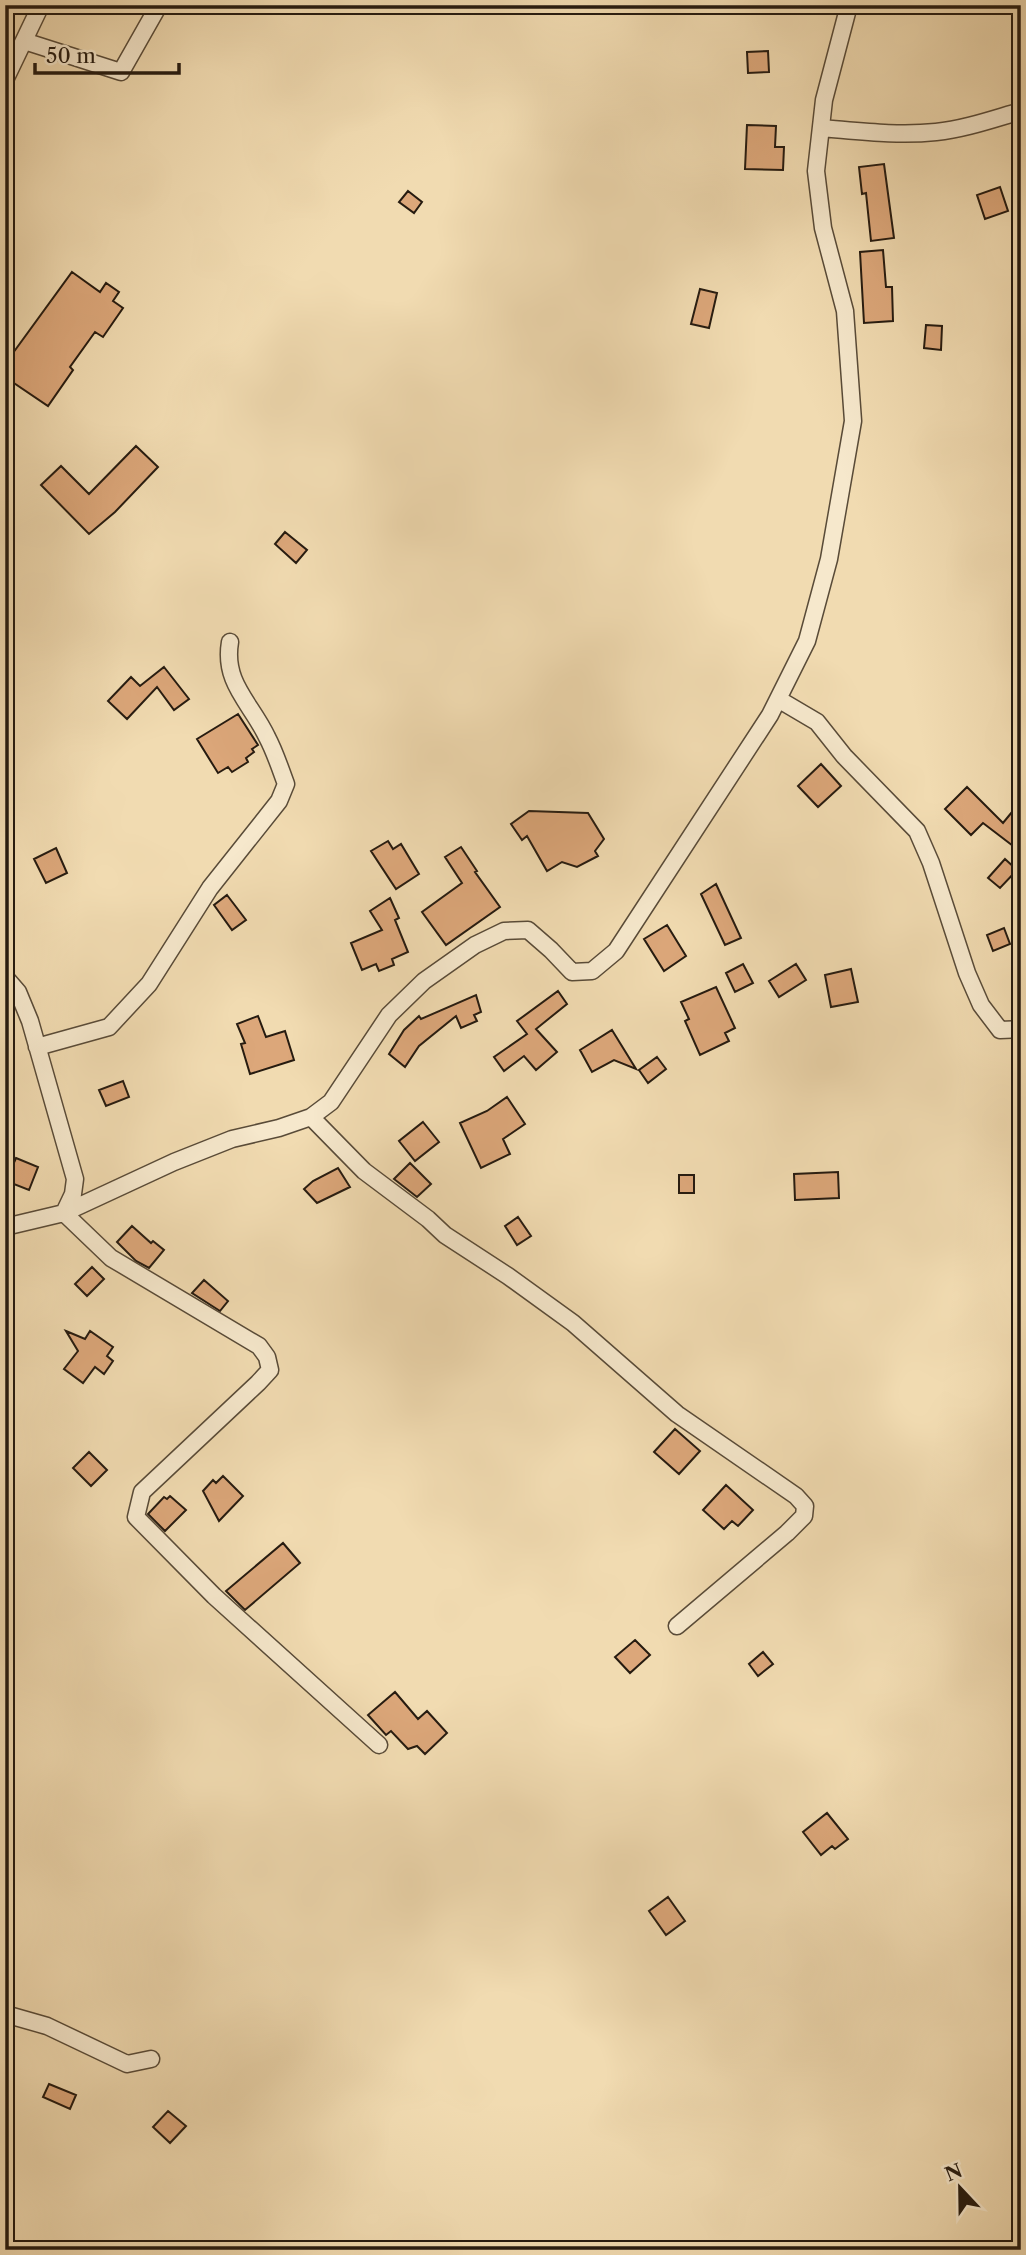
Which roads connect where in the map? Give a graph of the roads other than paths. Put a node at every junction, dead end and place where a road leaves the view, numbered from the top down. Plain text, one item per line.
1 (41, 5) edge
2 (159, 5) edge
3 (849, 5) edge
4 (24, 41) junction
5 (5, 80) edge
6 (1021, 111) edge
7 (821, 128) junction
8 (230, 642) dead end
9 (778, 699) junction
10 (5, 977) edge
11 (1021, 1029) edge
12 (37, 1046) junction
13 (311, 1117) junction
14 (64, 1213) junction
15 (5, 1227) edge
16 (677, 1626) dead end
17 (379, 1745) dead end
18 (5, 2014) edge
19 (151, 2059) dead end

1 - 4 street
2 - 4 street
3 - 7 street
4 - 5 street
6 - 7 street
7 - 9 street
8 - 12 street
9 - 11 street
9 - 13 street
10 - 12 street
12 - 14 street
13 - 14 street
13 - 16 street
14 - 15 street
14 - 17 street
18 - 19 street

